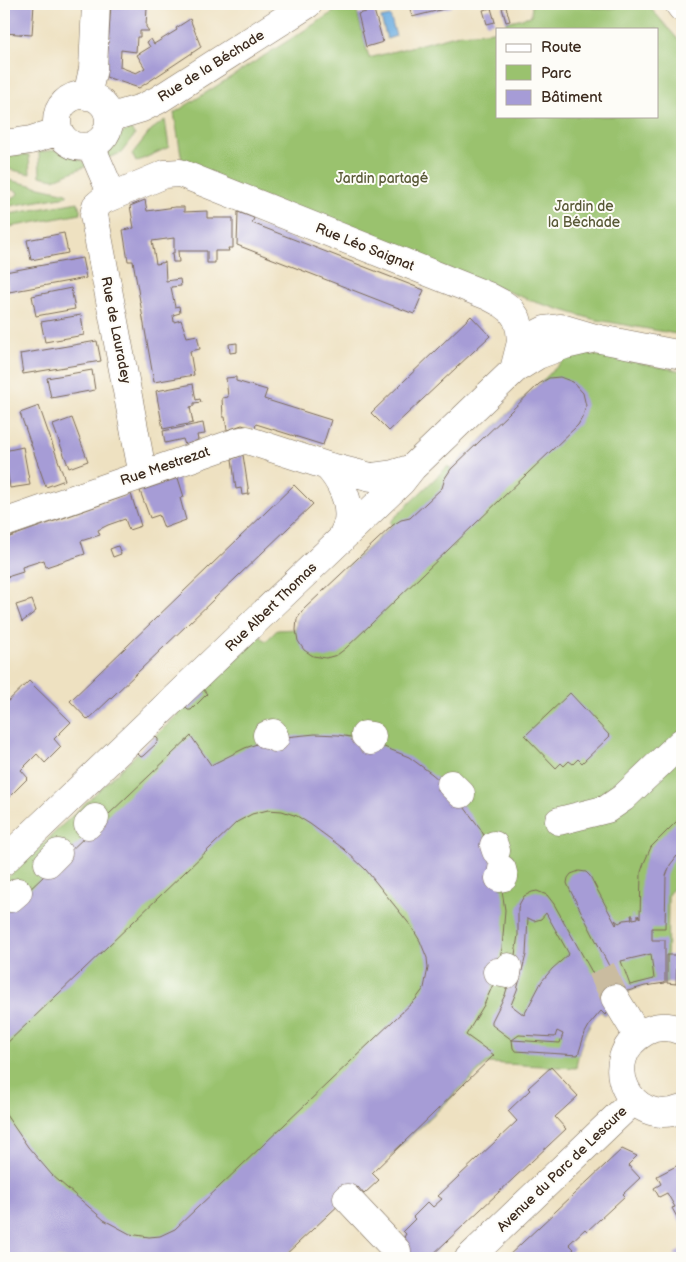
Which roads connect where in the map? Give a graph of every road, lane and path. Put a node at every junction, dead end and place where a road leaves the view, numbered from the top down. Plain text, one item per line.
1 (96, 4) edge
2 (308, 4) edge
3 (679, 4) edge
4 (682, 8) edge
5 (87, 96) junction
6 (109, 118) junction
7 (59, 131) junction
8 (4, 144) edge
9 (92, 146) junction
10 (112, 195) junction
11 (595, 338) junction
12 (521, 342) junction
13 (682, 355) edge
14 (514, 370) junction
15 (327, 466) junction
16 (412, 468) junction
17 (145, 473) junction
18 (4, 523) edge
19 (341, 540) junction
20 (682, 742) edge
21 (559, 820) dead end
22 (4, 861) edge
23 (615, 998) tunnel mouth
24 (682, 1032) edge
25 (638, 1036) junction
26 (633, 1101) junction
27 (682, 1109) edge
28 (353, 1205) dead end
29 (397, 1251) dead end
30 (469, 1258) edge

1 - 5 street
2 - 6 street, Rue de la Béchade
3 - 4 street
5 - 6 street
5 - 7 street
6 - 9 street
7 - 8 street
7 - 9 street
9 - 10 street
10 - 12 street, Rue Léo Saignat
10 - 17 street, Rue de Lauradey
11 - 12 street
11 - 13 street
11 - 14 street
12 - 14 street
14 - 16 street, Rue Albert Thomas
15 - 16 street, Rue Mestrezat
15 - 17 street, Rue Mestrezat
15 - 19 street
16 - 19 street, Rue Albert Thomas
17 - 18 street, Rue Mestrezat
19 - 22 street, Rue Albert Thomas
20 - 21 street
23 - 25 street
24 - 25 street
25 - 26 street
26 - 27 street
26 - 30 street, Avenue du Parc de Lescure
28 - 29 street

